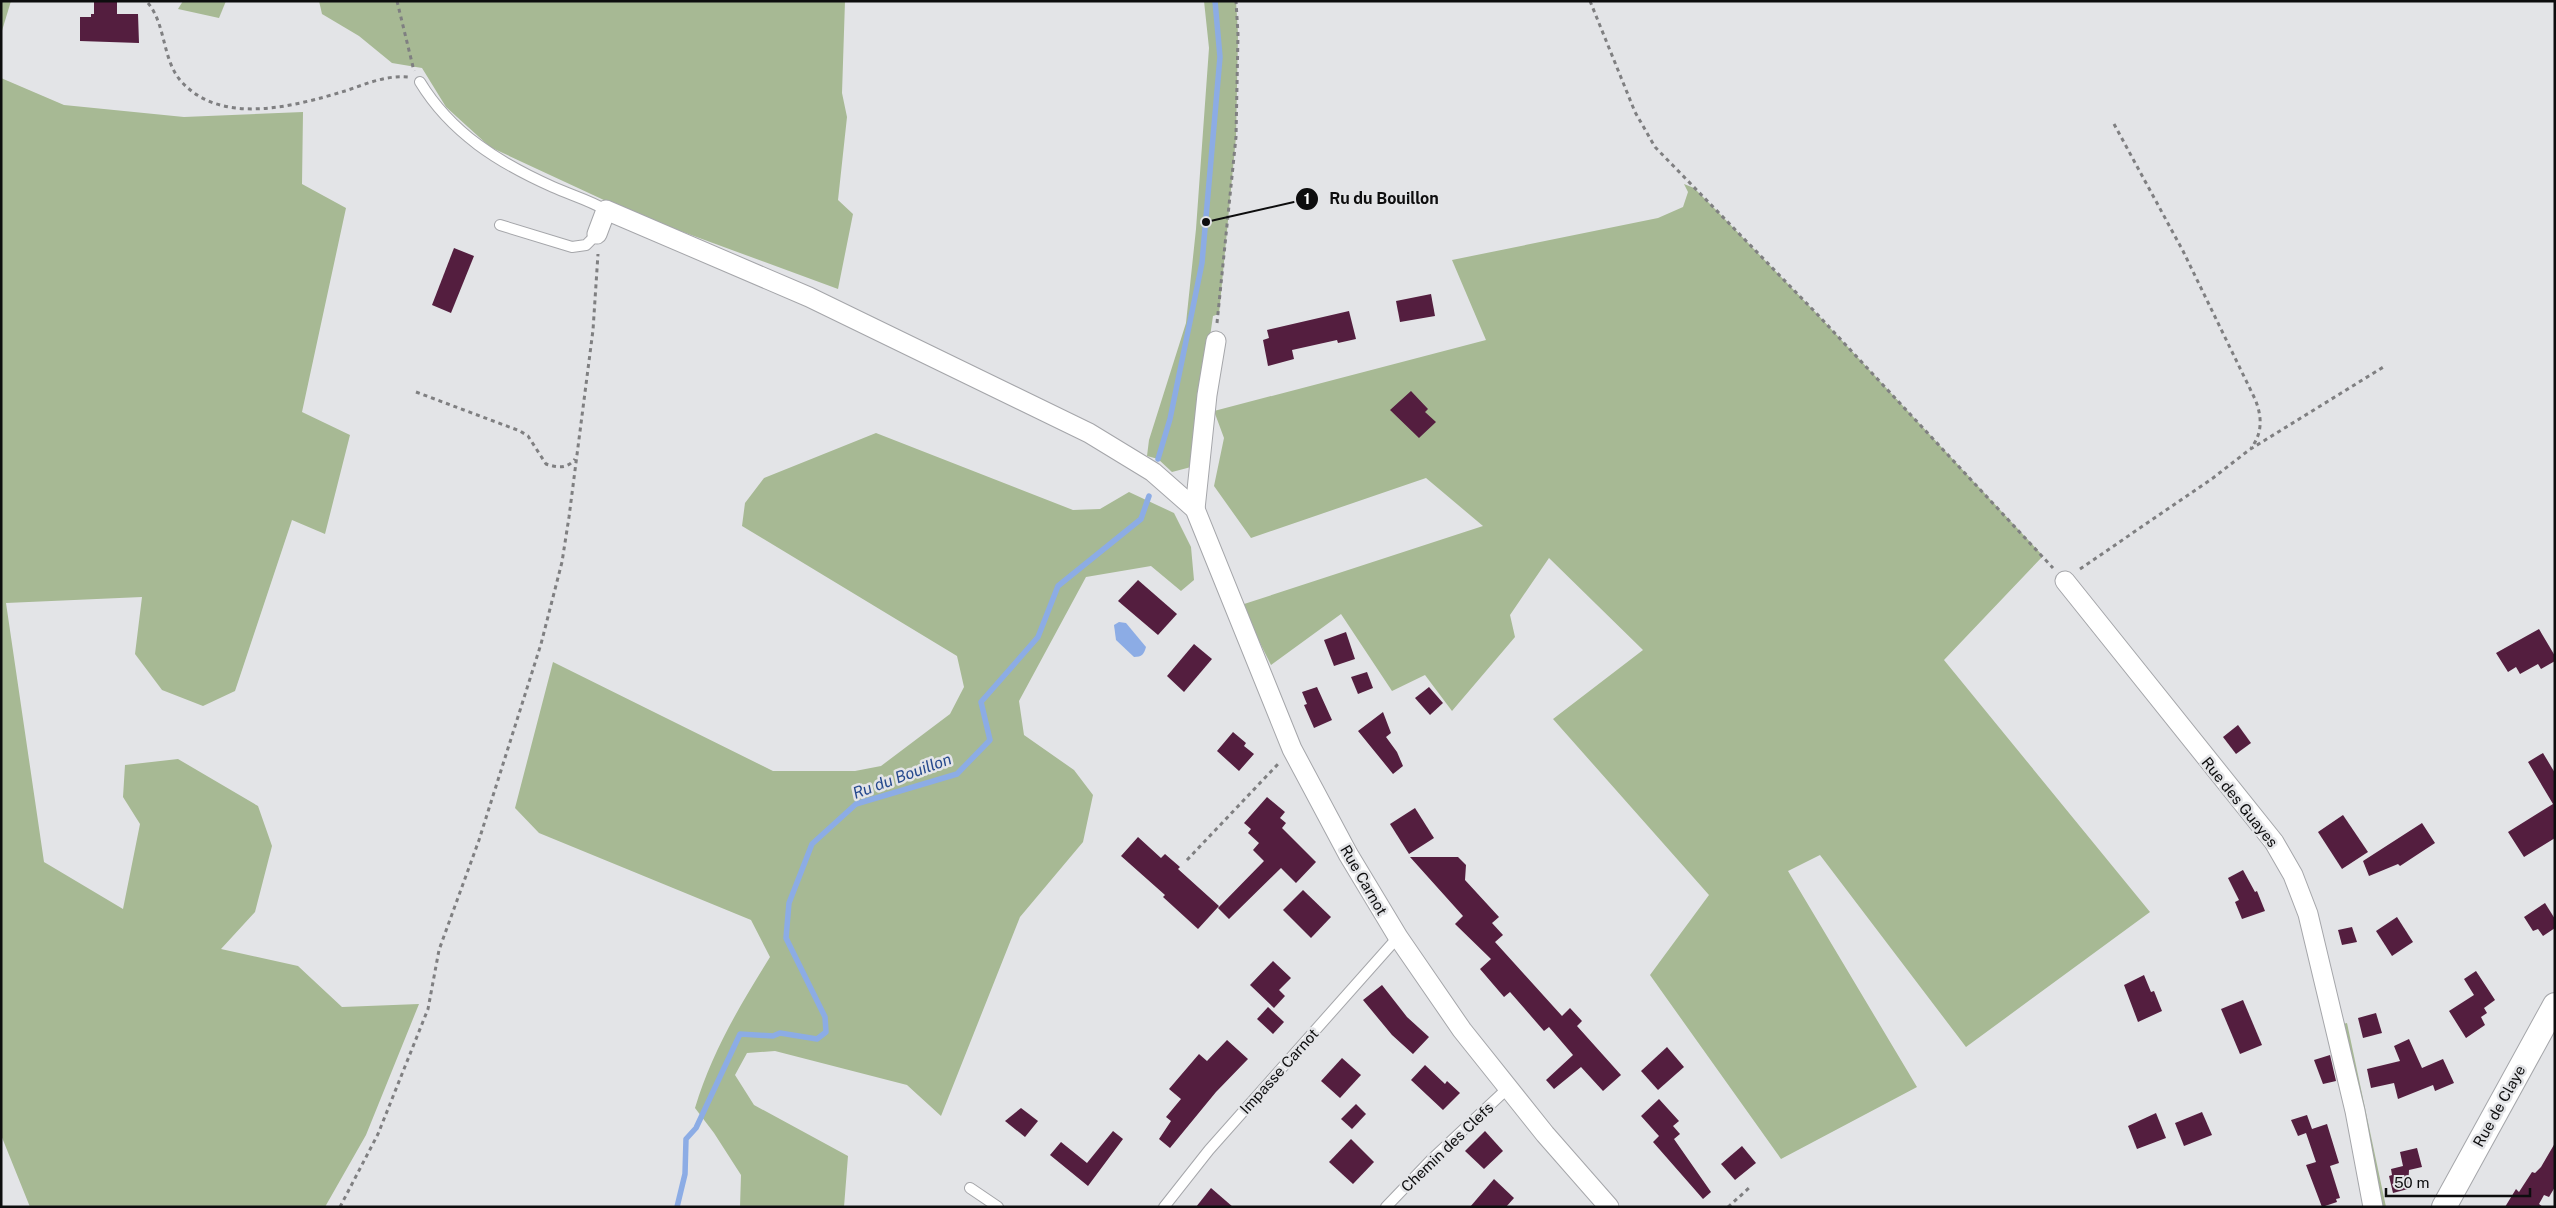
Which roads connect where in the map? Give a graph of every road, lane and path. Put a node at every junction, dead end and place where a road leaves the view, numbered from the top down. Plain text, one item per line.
1 (397, 1) edge
2 (1236, 1) edge
3 (1590, 1) edge
4 (148, 3) dead end
5 (420, 82) junction
6 (2114, 124) dead end
7 (606, 210) junction
8 (500, 225) dead end
9 (597, 234) junction
10 (1216, 341) joint
11 (2385, 366) dead end
12 (416, 392) dead end
13 (2249, 450) junction
14 (576, 459) junction
15 (1195, 509) junction
16 (2043, 556) dead end
17 (2065, 581) joint
18 (1292, 749) junction
19 (1186, 860) dead end
20 (1398, 937) junction
21 (2555, 1005) edge
22 (1508, 1088) junction
23 (970, 1188) dead end
24 (1749, 1188) dead end
25 (340, 1207) edge
26 (998, 1207) edge
27 (1164, 1207) edge
28 (1386, 1207) edge
29 (1608, 1207) edge
30 (1728, 1207) edge
31 (2372, 1207) edge
32 (2444, 1207) edge

1 - 5 path
2 - 10 path
3 - 16 path
4 - 5 path
5 - 7 lane
6 - 13 path
7 - 9 street
7 - 15 street
8 - 9 lane
9 - 14 path
10 - 15 street
11 - 13 path
12 - 14 path
13 - 17 path
14 - 25 path
15 - 18 street, Rue Carnot
17 - 31 street, Rue des Guayes
18 - 19 path
18 - 20 street, Rue Carnot
20 - 22 street, Rue Carnot
20 - 27 lane, Impasse Carnot
21 - 32 street, Rue de Claye
22 - 28 lane, Chemin des Clefs
22 - 29 street, Rue Carnot
23 - 26 lane
24 - 30 path

